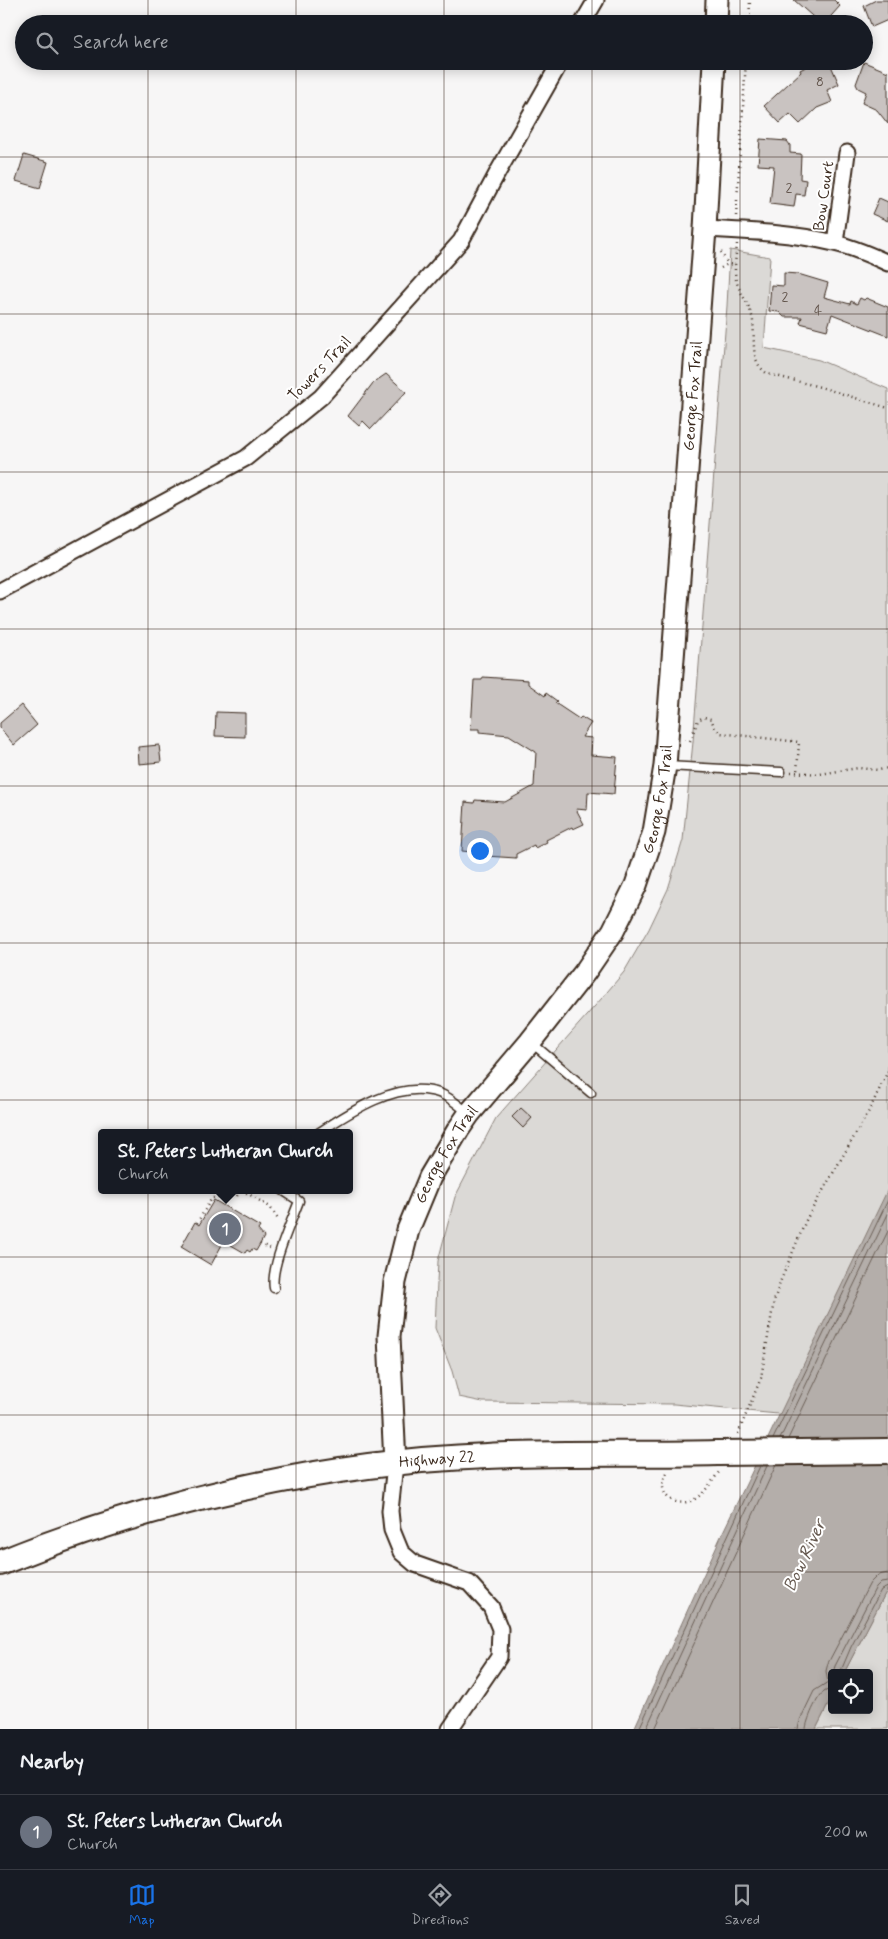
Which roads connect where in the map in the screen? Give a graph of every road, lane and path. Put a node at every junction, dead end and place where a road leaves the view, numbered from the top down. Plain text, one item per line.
1 (596, 0) edge
2 (717, 0) edge
3 (750, 0) edge
4 (587, 15) edge
5 (716, 15) edge
6 (749, 15) edge
7 (556, 70) edge
8 (714, 70) edge
9 (745, 70) edge
10 (847, 153) dead end
11 (736, 216) dead end
12 (705, 229) junction
13 (835, 243) junction
14 (737, 245) dead end
15 (888, 263) edge
16 (728, 264) dead end
17 (735, 265) junction
18 (888, 408) edge
19 (0, 592) edge
20 (667, 741) junction
21 (665, 766) junction
22 (888, 768) edge
23 (781, 772) joint
24 (797, 773) junction
25 (530, 1042) junction
26 (888, 1071) edge
27 (591, 1093) dead end
28 (469, 1114) junction
29 (324, 1129) edge
30 (230, 1194) edge
31 (248, 1194) edge
32 (288, 1194) edge
33 (197, 1223) dead end
34 (280, 1228) dead end
35 (260, 1244) dead end
36 (274, 1248) dead end
37 (274, 1288) dead end
38 (746, 1418) dead end
39 (888, 1451) edge
40 (395, 1464) junction
41 (671, 1470) dead end
42 (703, 1492) dead end
43 (0, 1563) edge
44 (450, 1729) edge

1 - 4 street
2 - 5 street
3 - 6 path
7 - 19 street, Towers Trail
8 - 12 street, George Fox Trail
9 - 11 path
10 - 13 street, Bow Court
12 - 13 street
12 - 20 street, George Fox Trail
13 - 15 street
14 - 17 path
16 - 17 path
17 - 18 path
20 - 21 street, George Fox Trail
20 - 24 path
21 - 23 lane
21 - 25 street, George Fox Trail
22 - 24 path
23 - 24 path
25 - 27 lane
25 - 28 street, George Fox Trail
26 - 38 path
28 - 29 lane
28 - 40 street, George Fox Trail
30 - 33 path
31 - 34 path
32 - 37 lane
35 - 36 path
39 - 40 main road, Highway 22, bridge
40 - 43 main road, Highway 22
40 - 44 street
41 - 42 path

